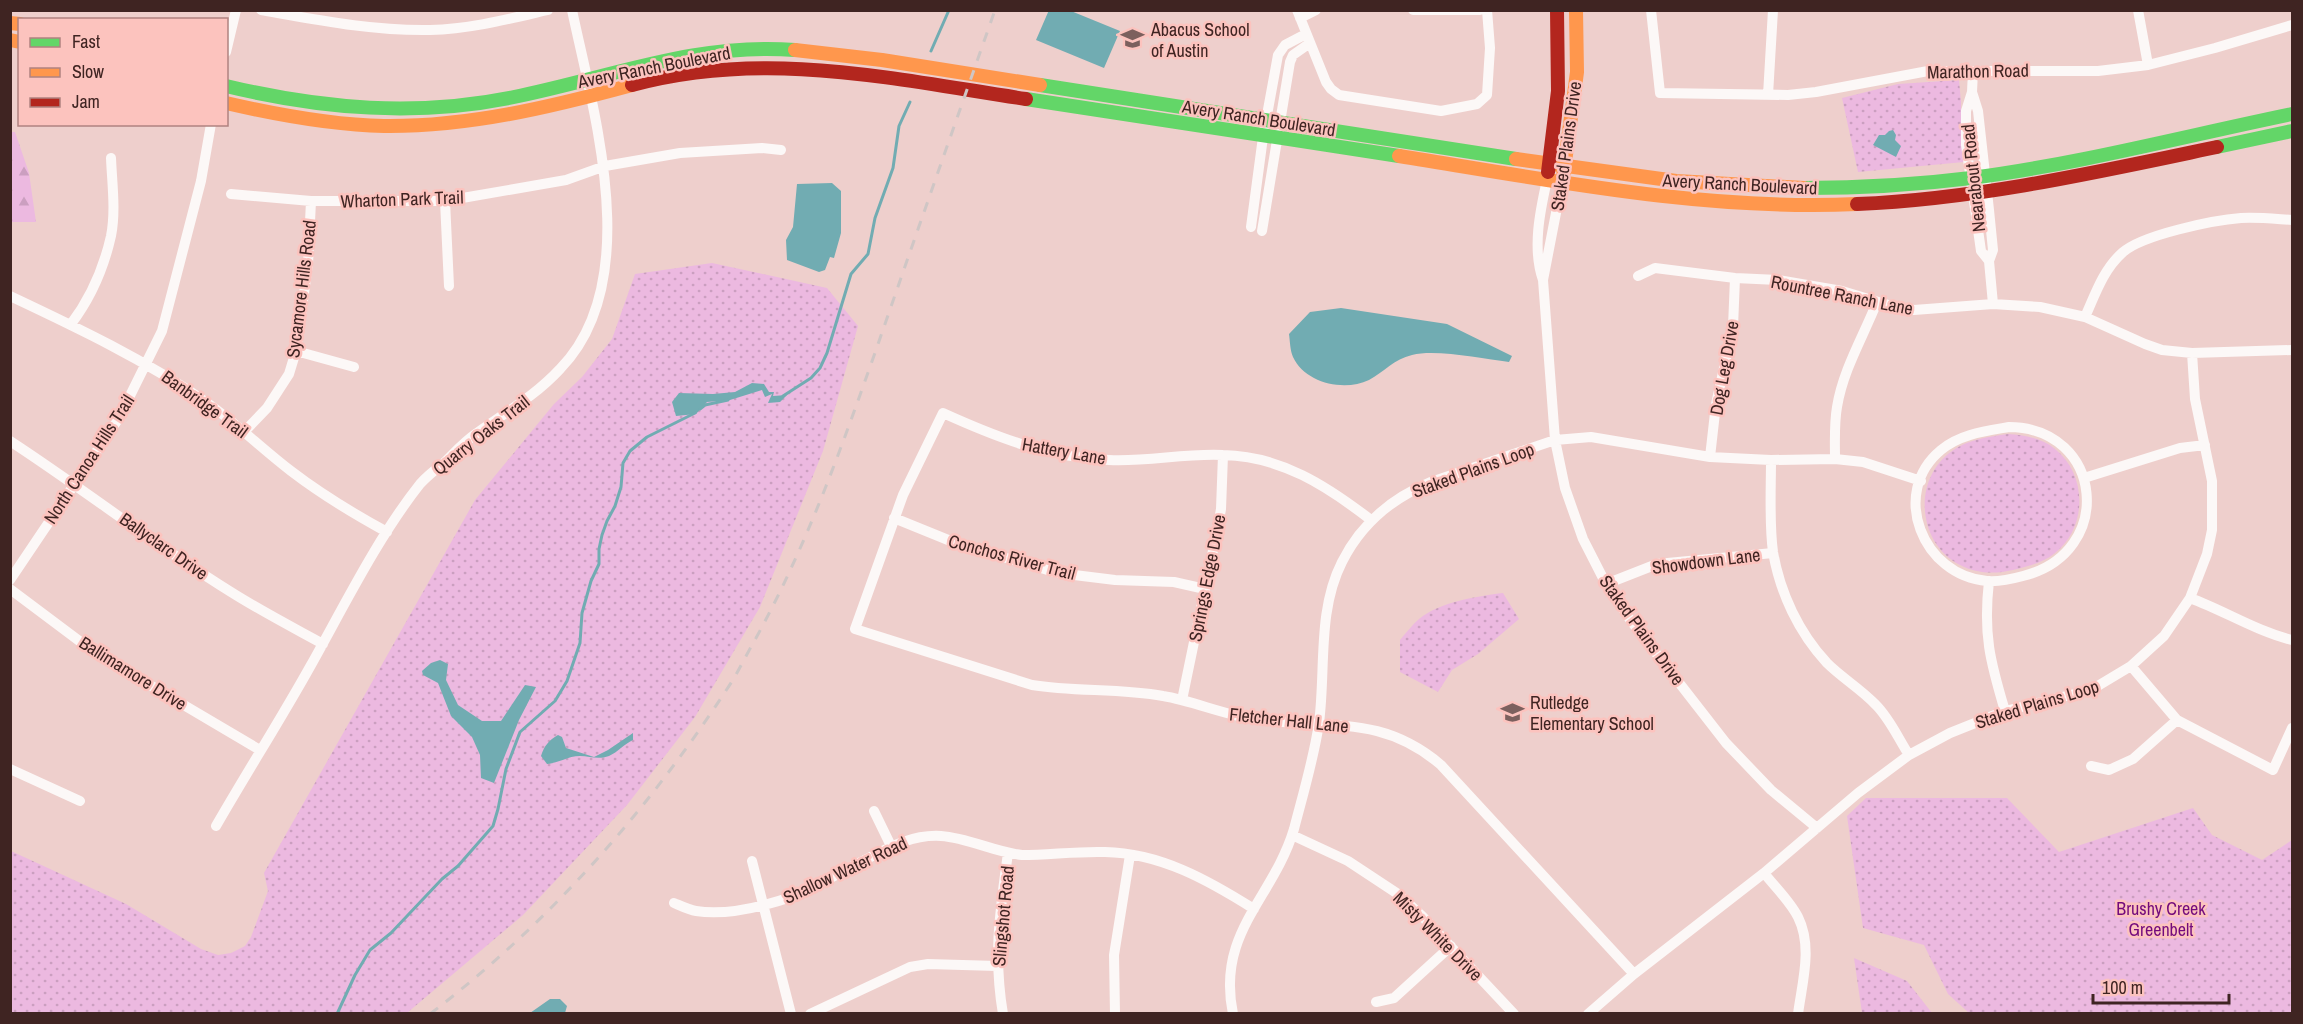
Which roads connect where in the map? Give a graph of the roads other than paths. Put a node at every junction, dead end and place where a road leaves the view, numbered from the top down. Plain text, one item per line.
1 (236, 10) edge
2 (261, 10) edge
3 (548, 10) edge
4 (572, 10) edge
5 (1316, 10) edge
6 (1413, 10) edge
7 (1479, 10) edge
8 (1487, 10) edge
9 (1557, 10) edge
10 (1576, 10) edge
11 (1651, 10) edge
12 (1773, 10) edge
13 (2138, 10) edge
14 (1298, 14) edge
15 (2292, 25) edge
16 (1308, 38) junction
17 (228, 44) edge
18 (2148, 65) junction
19 (1973, 71) junction
20 (587, 80) junction
21 (228, 86) edge
22 (1972, 92) junction
23 (1768, 94) junction
24 (591, 96) junction
25 (228, 103) edge
26 (2292, 114) edge
27 (1266, 120) junction
28 (1281, 122) junction
29 (211, 126) edge
30 (2292, 131) edge
31 (1263, 137) junction
32 (1278, 139) junction
33 (781, 150) dead end
34 (111, 158) dead end
35 (1557, 165) junction
36 (605, 166) junction
37 (1985, 176) junction
38 (1971, 178) junction
39 (1547, 180) junction
40 (1562, 182) junction
41 (1987, 191) junction
42 (1973, 193) junction
43 (231, 195) dead end
44 (311, 201) junction
45 (445, 201) junction
46 (2292, 220) edge
47 (1989, 261) junction
48 (1638, 276) dead end
49 (1735, 278) junction
50 (1543, 279) junction
51 (449, 286) dead end
52 (10, 296) edge
53 (1877, 302) junction
54 (1993, 304) junction
55 (2085, 317) junction
56 (71, 324) junction
57 (2292, 350) edge
58 (296, 351) junction
59 (2192, 353) junction
60 (148, 363) junction
61 (354, 367) dead end
62 (244, 432) junction
63 (1555, 440) junction
64 (10, 441) edge
65 (2205, 445) junction
66 (1223, 454) junction
67 (1710, 457) junction
68 (1835, 459) junction
69 (1771, 460) junction
70 (2084, 478) junction
71 (1921, 482) junction
72 (76, 484) junction
73 (894, 519) junction
74 (1371, 520) junction
75 (387, 532) junction
76 (1773, 553) junction
77 (10, 580) edge
78 (1989, 581) junction
79 (1606, 584) junction
80 (10, 589) edge
81 (1205, 589) junction
82 (2190, 597) junction
83 (855, 629) joint
84 (2292, 640) edge
85 (323, 644) junction
86 (2131, 666) junction
87 (1182, 700) junction
88 (2005, 711) junction
89 (2177, 720) junction
90 (1319, 723) junction
91 (2292, 729) edge
92 (260, 750) junction
93 (1909, 755) junction
94 (2091, 766) dead end
95 (10, 769) edge
96 (80, 801) dead end
97 (874, 811) dead end
98 (216, 826) dead end
99 (1817, 828) junction
100 (1292, 835) junction
101 (891, 846) junction
102 (1008, 854) junction
103 (1130, 855) junction
104 (752, 861) dead end
105 (1764, 873) junction
106 (674, 903) dead end
107 (763, 905) junction
108 (1254, 909) junction
109 (1451, 946) junction
110 (997, 966) junction
111 (1634, 974) junction
112 (1376, 1002) dead end
113 (791, 1014) edge
114 (810, 1014) edge
115 (1003, 1014) edge
116 (1115, 1014) edge
117 (1233, 1014) edge
118 (1514, 1014) edge
119 (1588, 1014) edge
120 (1798, 1014) edge

1 - 17 street
2 - 3 street
4 - 20 street, Quarry Oaks Trail
5 - 14 street
6 - 7 street
8 - 16 street
9 - 35 main road, Staked Plains Drive
10 - 35 main road, Staked Plains Drive
11 - 23 street, Marathon Road
12 - 23 street
13 - 18 street
14 - 16 street
15 - 18 street, Marathon Road
16 - 27 street
16 - 28 street
18 - 19 street, Marathon Road
19 - 22 street, Nearabout Road
19 - 23 street, Marathon Road
20 - 21 main road, Avery Ranch Boulevard
20 - 24 street, Quarry Oaks Trail
20 - 27 main road, Avery Ranch Boulevard
22 - 37 street, Nearabout Road
22 - 38 street, Nearabout Road
24 - 25 main road, Avery Ranch Boulevard
24 - 31 main road, Avery Ranch Boulevard
24 - 36 street, Quarry Oaks Trail
26 - 37 main road, Avery Ranch Boulevard
27 - 28 main road, Avery Ranch Boulevard
27 - 31 street
28 - 32 street
28 - 35 main road, Avery Ranch Boulevard
29 - 60 street, North Canoa Hills Trail
30 - 41 main road, Avery Ranch Boulevard
31 - 32 main road, Avery Ranch Boulevard
31 - 32 street
32 - 39 main road, Avery Ranch Boulevard
33 - 36 street, Wharton Park Trail
34 - 56 street
35 - 38 main road, Avery Ranch Boulevard
35 - 39 main road, Staked Plains Drive
35 - 40 main road, Staked Plains Drive
36 - 45 street, Wharton Park Trail
36 - 75 street, Quarry Oaks Trail
37 - 38 main road, Avery Ranch Boulevard
37 - 41 street, Nearabout Road
38 - 42 street, Nearabout Road
39 - 40 main road, Avery Ranch Boulevard
39 - 50 street, Staked Plains Drive
40 - 42 main road, Avery Ranch Boulevard
40 - 50 street, Staked Plains Drive
41 - 42 main road, Avery Ranch Boulevard
41 - 47 street, Nearabout Road
42 - 47 street, Nearabout Road
43 - 44 street, Wharton Park Trail
44 - 45 street, Wharton Park Trail
44 - 58 street, Sycamore Hills Road
45 - 51 street
46 - 55 street
47 - 54 street, Nearabout Road
48 - 49 street, Rountree Ranch Lane
49 - 53 street, Rountree Ranch Lane
49 - 67 street, Dog Leg Drive
50 - 63 street, Staked Plains Drive
52 - 56 street, Banbridge Trail
53 - 54 street, Rountree Ranch Lane
53 - 68 street
54 - 55 street, Rountree Ranch Lane
55 - 59 street, Rountree Ranch Lane
56 - 60 street, Banbridge Trail
57 - 59 street, Rountree Ranch Lane
58 - 61 street
58 - 62 street, Sycamore Hills Road
59 - 65 street, Staked Plains Loop
60 - 62 street, Banbridge Trail
60 - 72 street, North Canoa Hills Trail
62 - 75 street, Banbridge Trail
63 - 67 street, Staked Plains Loop
63 - 74 street, Staked Plains Loop
63 - 79 street, Staked Plains Drive
64 - 72 street, Ballyclarc Drive
65 - 70 street
65 - 82 street, Staked Plains Loop
66 - 73 street, Hattery Lane
66 - 74 street, Hattery Lane
66 - 81 street, Springs Edge Drive
67 - 69 street, Staked Plains Loop
68 - 69 street, Staked Plains Loop
68 - 71 street, Staked Plains Loop
69 - 76 street
70 - 71 street
70 - 78 street
71 - 78 street
72 - 77 street, North Canoa Hills Trail
72 - 85 street, Ballyclarc Drive
73 - 81 street, Conchos River Trail
73 - 83 street, Hattery Lane
74 - 90 street, Staked Plains Loop
75 - 85 street, Quarry Oaks Trail
76 - 79 street, Showdown Lane
76 - 93 street
78 - 88 street
79 - 99 street, Staked Plains Drive
80 - 92 street, Ballimamore Drive
81 - 87 street, Springs Edge Drive
82 - 84 street
82 - 86 street, Staked Plains Loop
83 - 87 street, Fletcher Hall Lane
85 - 92 street, Quarry Oaks Trail
86 - 88 street, Staked Plains Loop
86 - 89 street
87 - 90 street, Fletcher Hall Lane
88 - 93 street, Staked Plains Loop
89 - 91 street
89 - 94 street
90 - 100 street, Staked Plains Loop
90 - 111 street, Fletcher Hall Lane
92 - 98 street, Quarry Oaks Trail
93 - 99 street, Staked Plains Loop
95 - 96 street
97 - 101 street
99 - 105 street, Staked Plains Loop
100 - 108 street, Staked Plains Loop
100 - 109 street, Misty White Drive
101 - 102 street, Shallow Water Road
101 - 107 street, Shallow Water Road
102 - 103 street, Shallow Water Road
102 - 110 street, Slingshot Road
103 - 108 street, Shallow Water Road
103 - 116 street
104 - 107 street
105 - 111 street, Staked Plains Loop
105 - 120 street
106 - 107 street, Shallow Water Road
107 - 113 street
108 - 117 street, Staked Plains Loop
109 - 112 street
109 - 118 street, Misty White Drive
110 - 114 street
110 - 115 street, Slingshot Road
111 - 119 street, Staked Plains Loop

